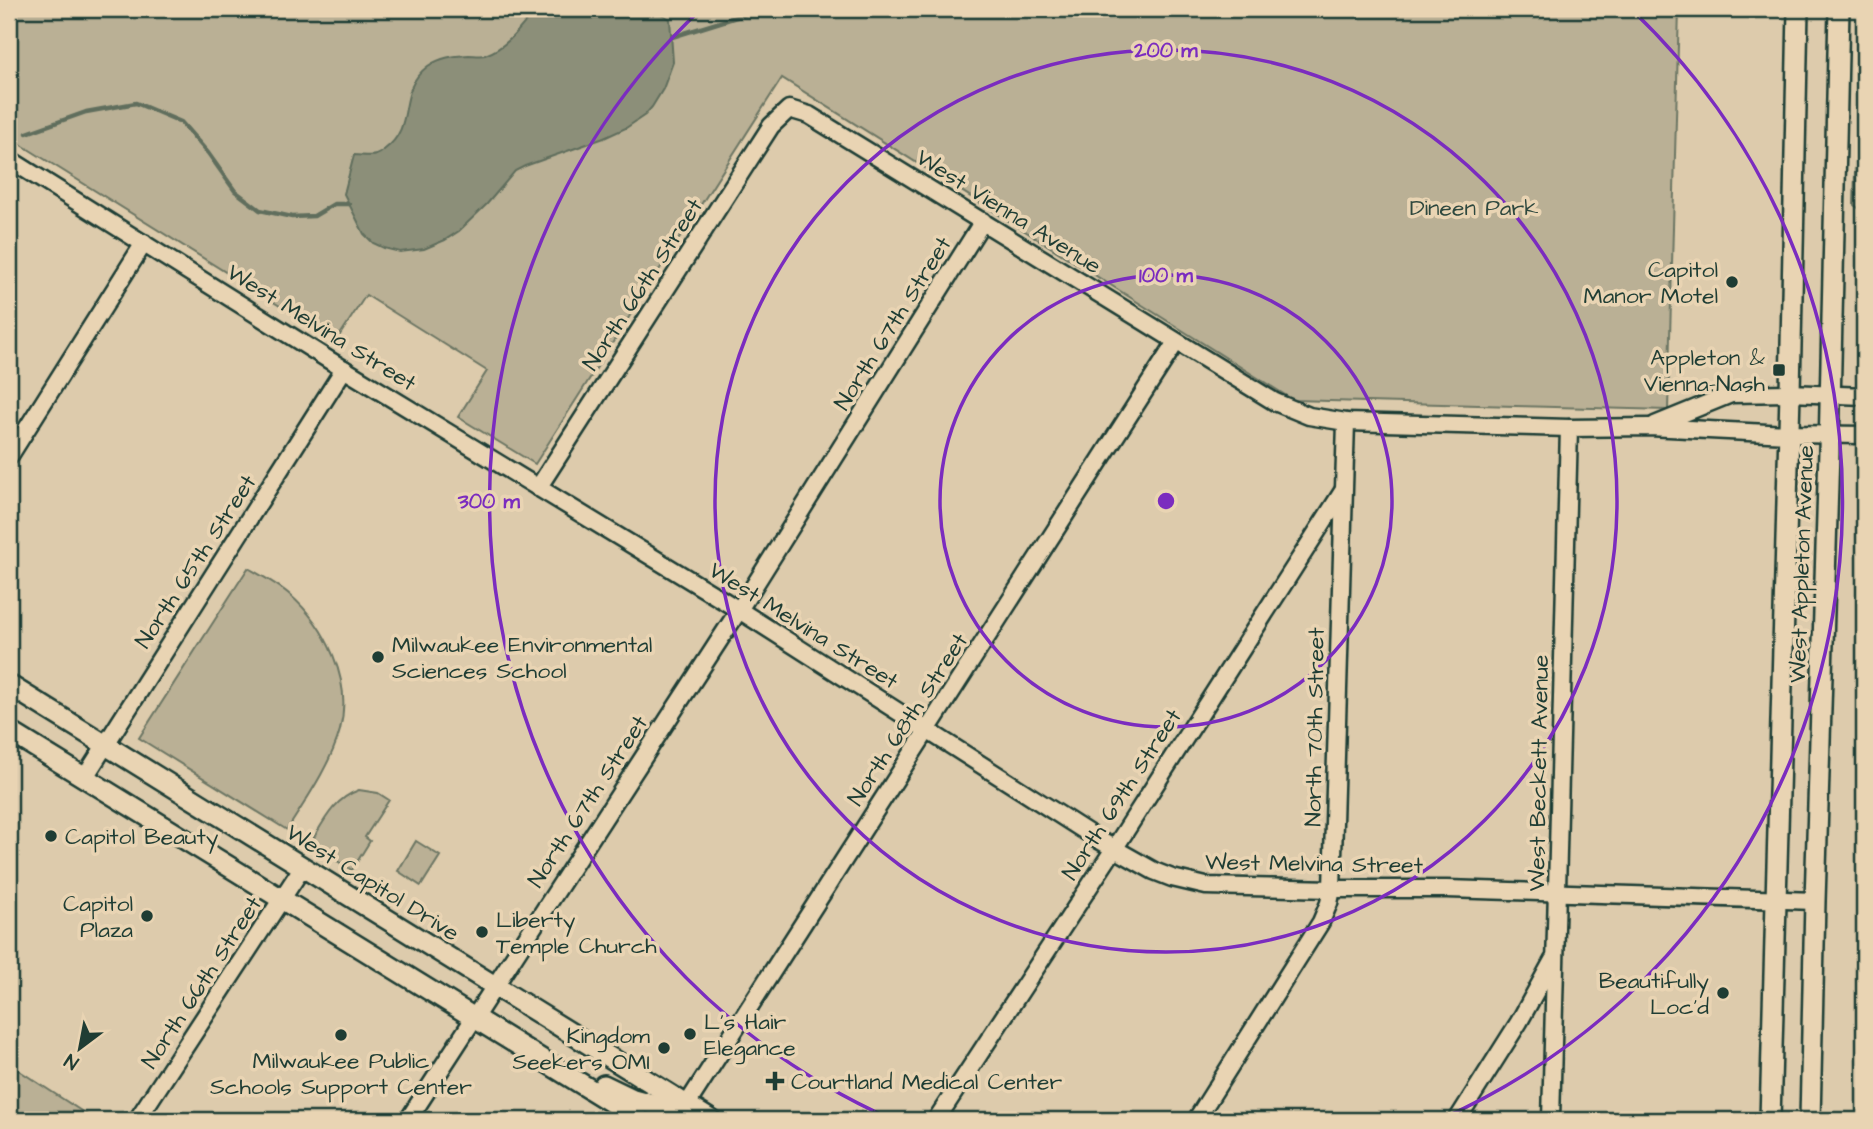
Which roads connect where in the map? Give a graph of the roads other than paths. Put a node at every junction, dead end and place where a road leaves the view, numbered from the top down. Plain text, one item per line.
1 (1798, 9) edge
2 (1839, 9) edge
3 (789, 109) joint
4 (9, 159) edge
5 (983, 221) junction
6 (144, 243) junction
7 (1176, 342) junction
8 (344, 369) junction
9 (1790, 393) junction
10 (1829, 394) junction
11 (1864, 396) edge
12 (1346, 422) junction
13 (1649, 427) junction
14 (1569, 428) junction
15 (1788, 434) junction
16 (1829, 435) junction
17 (1864, 435) edge
18 (9, 457) edge
19 (538, 488) junction
20 (1343, 491) junction
21 (739, 610) junction
22 (9, 685) edge
23 (926, 729) junction
24 (9, 731) edge
25 (105, 744) junction
26 (85, 777) junction
27 (1114, 849) junction
28 (302, 868) junction
29 (1332, 889) junction
30 (1558, 894) junction
31 (282, 899) junction
32 (1776, 900) junction
33 (1815, 901) junction
34 (1554, 958) junction
35 (494, 986) junction
36 (473, 1019) junction
37 (573, 1079) junction
38 (681, 1112) edge
39 (137, 1120) edge
40 (408, 1120) edge
41 (640, 1120) edge
42 (711, 1120) edge
43 (936, 1120) edge
44 (1196, 1120) edge
45 (1457, 1120) edge
46 (1551, 1120) edge
47 (1770, 1120) edge
48 (1810, 1120) edge

1 - 9 main road, West Appleton Avenue
2 - 10 main road, West Appleton Avenue
3 - 5 street, West Vienna Avenue
3 - 19 street, North 66th Street
4 - 6 street, West Melvina Street
5 - 7 street, West Vienna Avenue
5 - 21 street, North 67th Street
6 - 8 street, West Melvina Street
6 - 18 street
7 - 12 street, West Vienna Avenue
7 - 23 street, North 68th Street
8 - 19 street, West Melvina Street
8 - 25 street, North 65th Street
9 - 10 street, West Vienna Avenue
9 - 13 street, West Vienna Avenue
9 - 15 main road, West Appleton Avenue
10 - 11 street, West Vienna Avenue
10 - 16 main road, West Appleton Avenue
12 - 14 street, West Vienna Avenue
12 - 20 street, North 70th Street
13 - 14 street, West Vienna Avenue
13 - 15 street, West Vienna Avenue
14 - 30 street, West Beckett Avenue
15 - 16 street, West Vienna Avenue
15 - 32 main road, West Appleton Avenue
16 - 17 street, West Vienna Avenue
16 - 33 main road, West Appleton Avenue
19 - 21 street, West Melvina Street
20 - 27 street, North 69th Street
20 - 29 street, North 70th Street
21 - 23 street, West Melvina Street
21 - 35 street, North 67th Street
22 - 25 main road, West Capitol Drive
23 - 27 street, West Melvina Street
23 - 38 street, North 68th Street
24 - 26 main road
25 - 26 street, North 65th Street
25 - 28 main road, West Capitol Drive
26 - 31 main road
27 - 29 street, West Melvina Street
27 - 43 street, North 69th Street
28 - 31 street, North 66th Street
28 - 35 main road, West Capitol Drive
29 - 30 street, West Melvina Street
29 - 44 street, North 70th Street
30 - 32 street, West Melvina Street
30 - 34 street, West Beckett Avenue
31 - 36 main road
31 - 39 street, North 66th Street
32 - 33 street, West Melvina Street
32 - 47 main road, West Appleton Avenue
33 - 48 main road, West Appleton Avenue
34 - 45 street
34 - 46 street, West Beckett Avenue
35 - 36 street, North 67th Street
35 - 38 main road, West Capitol Drive
36 - 37 main road
36 - 40 street, North 67th Street
37 - 38 main road
37 - 41 main road
38 - 42 main road, West Capitol Drive

